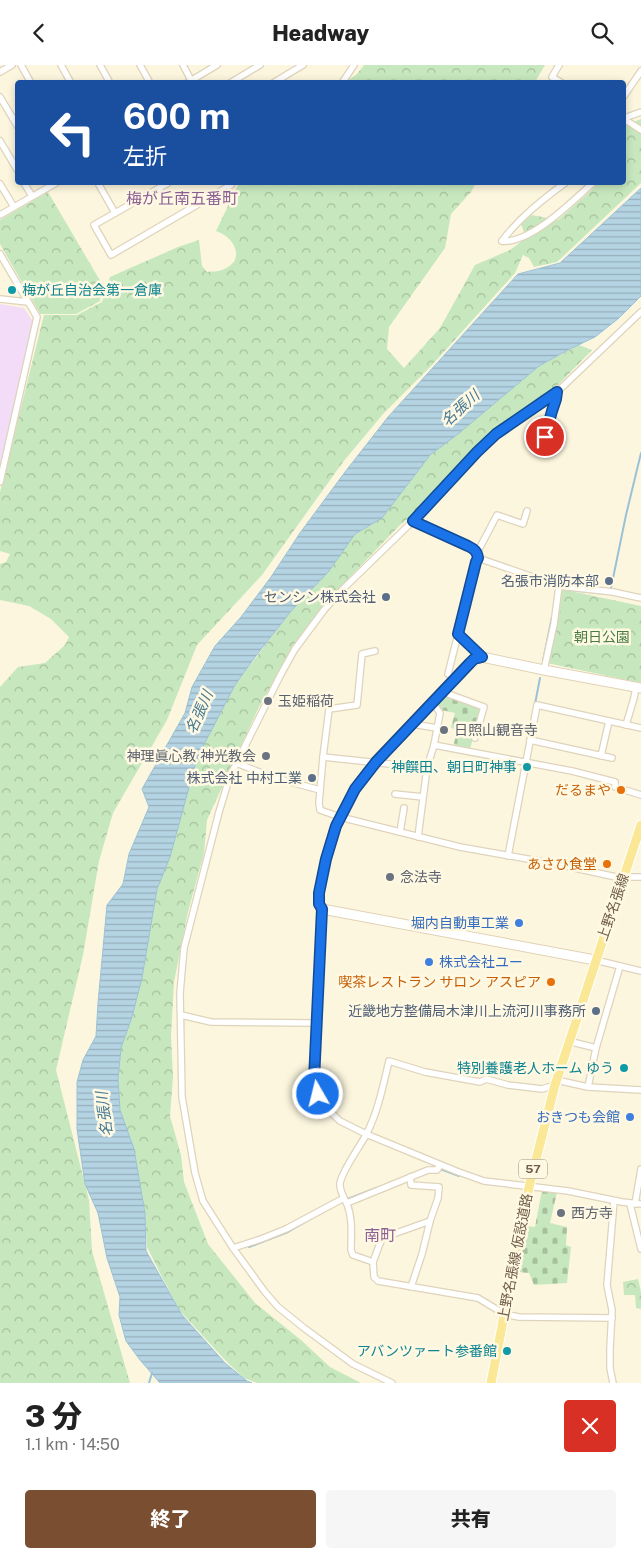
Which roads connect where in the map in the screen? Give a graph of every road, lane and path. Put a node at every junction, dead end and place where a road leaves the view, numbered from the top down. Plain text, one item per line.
1 (12, 65) edge
2 (21, 65) edge
3 (61, 65) edge
4 (100, 65) edge
5 (140, 65) edge
6 (183, 65) edge
7 (217, 65) edge
8 (260, 65) edge
9 (304, 65) edge
10 (354, 65) edge
11 (559, 65) edge
12 (641, 71) edge
13 (0, 72) edge
14 (30, 80) edge
15 (69, 80) edge
16 (108, 80) edge
17 (148, 80) edge
18 (189, 80) edge
19 (191, 80) edge
20 (235, 80) edge
21 (278, 80) edge
22 (344, 80) edge
23 (557, 80) edge
24 (626, 94) edge
25 (0, 97) edge
26 (641, 112) edge
27 (626, 118) edge
28 (626, 120) edge
29 (15, 122) edge
30 (641, 131) edge
31 (0, 141) edge
32 (15, 166) edge
33 (0, 184) edge
34 (25, 185) edge
35 (52, 185) edge
36 (99, 185) edge
37 (164, 185) edge
38 (231, 185) edge
39 (562, 185) edge
40 (592, 185) edge
41 (32, 196) junction
42 (14, 207) junction
43 (115, 213) junction
44 (0, 215) edge
45 (0, 254) edge
46 (0, 299) edge
47 (28, 302) junction
48 (641, 312) edge
49 (557, 392) junction
50 (545, 437) dead end
51 (0, 482) edge
52 (527, 511) dead end
53 (490, 512) dead end
54 (497, 515) junction
55 (413, 521) junction
56 (478, 556) junction
57 (559, 588) junction
58 (641, 598) edge
59 (458, 634) junction
60 (375, 651) dead end
61 (482, 657) junction
62 (544, 670) junction
63 (448, 675) dead end
64 (639, 687) edge
65 (443, 692) junction
66 (433, 703) junction
67 (609, 721) junction
68 (412, 724) junction
69 (626, 725) junction
70 (437, 728) junction
71 (641, 728) edge
72 (476, 738) dead end
73 (530, 740) junction
74 (434, 745) junction
75 (601, 756) junction
76 (323, 757) junction
77 (612, 758) dead end
78 (376, 762) junction
79 (525, 762) junction
80 (236, 763) junction
81 (427, 767) junction
82 (320, 789) junction
83 (395, 793) dead end
84 (641, 795) edge
85 (423, 797) junction
86 (404, 808) dead end
87 (340, 817) junction
88 (641, 825) edge
89 (400, 832) junction
90 (418, 837) junction
91 (508, 856) junction
92 (624, 877) junction
93 (641, 877) edge
94 (322, 909) junction
95 (595, 960) junction
96 (620, 966) junction
97 (641, 971) edge
98 (181, 1015) junction
99 (316, 1023) junction
100 (568, 1041) junction
101 (596, 1048) junction
102 (555, 1082) junction
103 (588, 1087) junction
104 (641, 1089) edge
105 (366, 1134) junction
106 (439, 1167) junction
107 (641, 1169) edge
108 (410, 1177) junction
109 (529, 1187) junction
110 (345, 1200) junction
111 (614, 1201) junction
112 (635, 1204) edge
113 (430, 1221) junction
114 (233, 1248) junction
115 (641, 1249) edge
116 (373, 1262) junction
117 (411, 1287) junction
118 (505, 1312) junction
119 (612, 1317) junction
120 (392, 1383) edge
121 (491, 1383) edge
122 (614, 1383) edge

1 - 13 street
2 - 14 street
3 - 15 street
4 - 16 street
5 - 17 street
6 - 18 street
7 - 19 street
8 - 20 street
9 - 21 street
10 - 22 street
11 - 23 street
12 - 24 street
25 - 29 street
26 - 27 street
28 - 30 street
31 - 32 street
33 - 42 street
34 - 41 street
35 - 41 street
36 - 43 street
37 - 43 street
38 - 43 street
39 - 40 street
41 - 42 street
42 - 44 street
45 - 47 street
46 - 47 street
47 - 51 street
48 - 49 street
49 - 50 street
49 - 55 street
52 - 54 street
53 - 54 street
54 - 56 street
55 - 56 street
55 - 80 street
56 - 57 street
56 - 59 street
57 - 58 street
57 - 62 street
59 - 61 street
59 - 63 street
60 - 76 street
61 - 62 street
61 - 65 street
62 - 64 street
64 - 69 street
65 - 66 street
65 - 72 street
66 - 68 street
66 - 70 street
67 - 69 street
67 - 73 street
67 - 75 street
68 - 70 street
68 - 78 street
69 - 71 street
70 - 74 street
73 - 75 street
73 - 79 street
74 - 79 street
74 - 81 street
75 - 77 street
76 - 78 street
76 - 82 street
78 - 81 street
78 - 87 street
79 - 84 street
79 - 91 street
80 - 82 street
80 - 98 street
81 - 85 street
82 - 87 street
83 - 85 street
85 - 90 street
86 - 89 street
87 - 89 street
87 - 94 street
88 - 92 main road, 上野名張線 / 57
89 - 90 street
90 - 91 street
91 - 92 street
92 - 93 street
92 - 95 main road, 上野名張線 / 57
94 - 95 street
94 - 99 street
95 - 96 street
95 - 100 main road, 上野名張線 仮設道路 / 57
96 - 97 street
96 - 101 street
98 - 99 street
98 - 114 street
99 - 105 street
100 - 101 street
100 - 102 main road, 上野名張線 仮設道路 / 57
101 - 103 street
102 - 103 street
102 - 105 street
102 - 109 main road, 上野名張線 仮設道路 / 57
103 - 104 street
105 - 106 street
105 - 110 street
106 - 108 street
106 - 109 street
107 - 112 street
108 - 110 street
108 - 113 street
109 - 111 street
109 - 118 main road, 上野名張線 仮設道路 / 57
110 - 114 street
110 - 116 street
111 - 112 street
111 - 119 street
112 - 115 street
113 - 116 street
113 - 117 street
114 - 120 street
116 - 117 street
117 - 118 street
118 - 119 street
118 - 121 main road, 上野名張線 仮設道路 / 57
119 - 122 street

